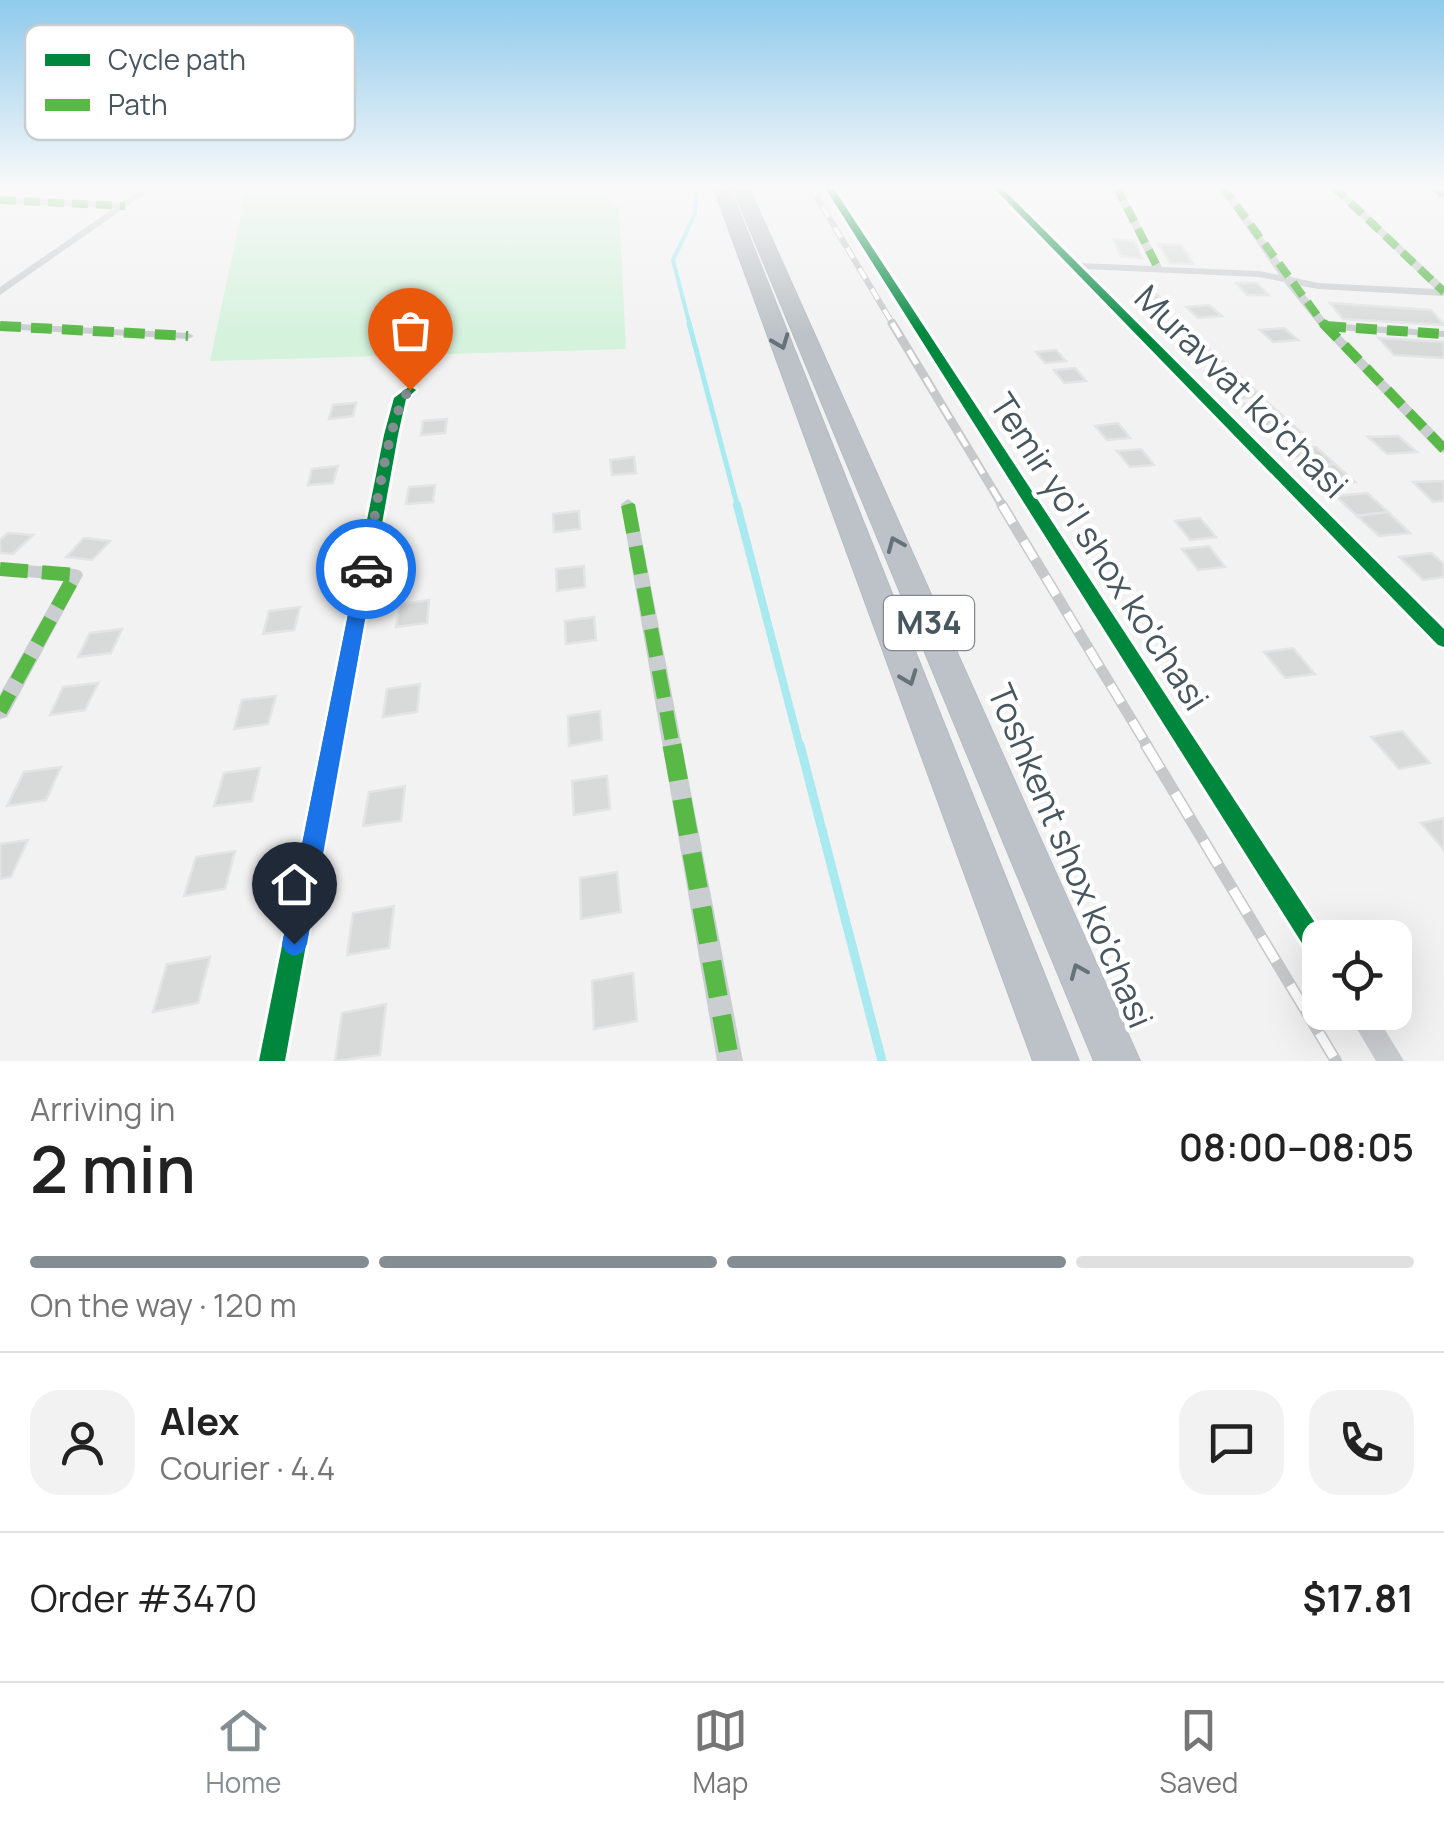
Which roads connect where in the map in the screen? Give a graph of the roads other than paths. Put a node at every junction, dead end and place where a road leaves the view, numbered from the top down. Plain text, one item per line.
1 (82, 236) edge
2 (740, 236) edge
3 (761, 236) edge
4 (860, 236) edge
5 (1044, 236) edge
6 (1141, 236) edge
7 (1256, 236) edge
8 (1384, 236) edge
9 (1074, 266) junction
10 (1158, 268) junction
11 (1286, 278) junction
12 (0, 292) edge
13 (1444, 293) edge
14 (0, 326) edge
15 (1325, 326) junction
16 (1444, 334) edge
17 (188, 336) dead end
18 (410, 390) dead end
19 (1444, 449) edge
20 (628, 504) dead end
21 (0, 569) edge
22 (1444, 640) edge
23 (0, 711) edge
24 (1302, 923) edge
25 (1371, 1030) edge
26 (272, 1061) edge
27 (730, 1061) edge
28 (1056, 1061) edge
29 (1117, 1061) edge
30 (1390, 1061) edge

1 - 12 street
2 -> 28 highway, M34
29 -> 3 highway, Toshkent shox ko'chasi / M34
4 - 24 street, Temir yo'l shox ko'chasi
5 - 9 street, Muravvat ko'chasi
6 - 10 street
7 - 11 street
8 - 13 street
9 - 10 street
9 - 22 street, Muravvat ko'chasi
10 - 11 street
11 - 13 street
11 - 15 street
14 - 17 street
15 - 16 street
15 - 19 street
18 - 26 street
20 - 27 street
21 - 23 street
25 - 30 street

